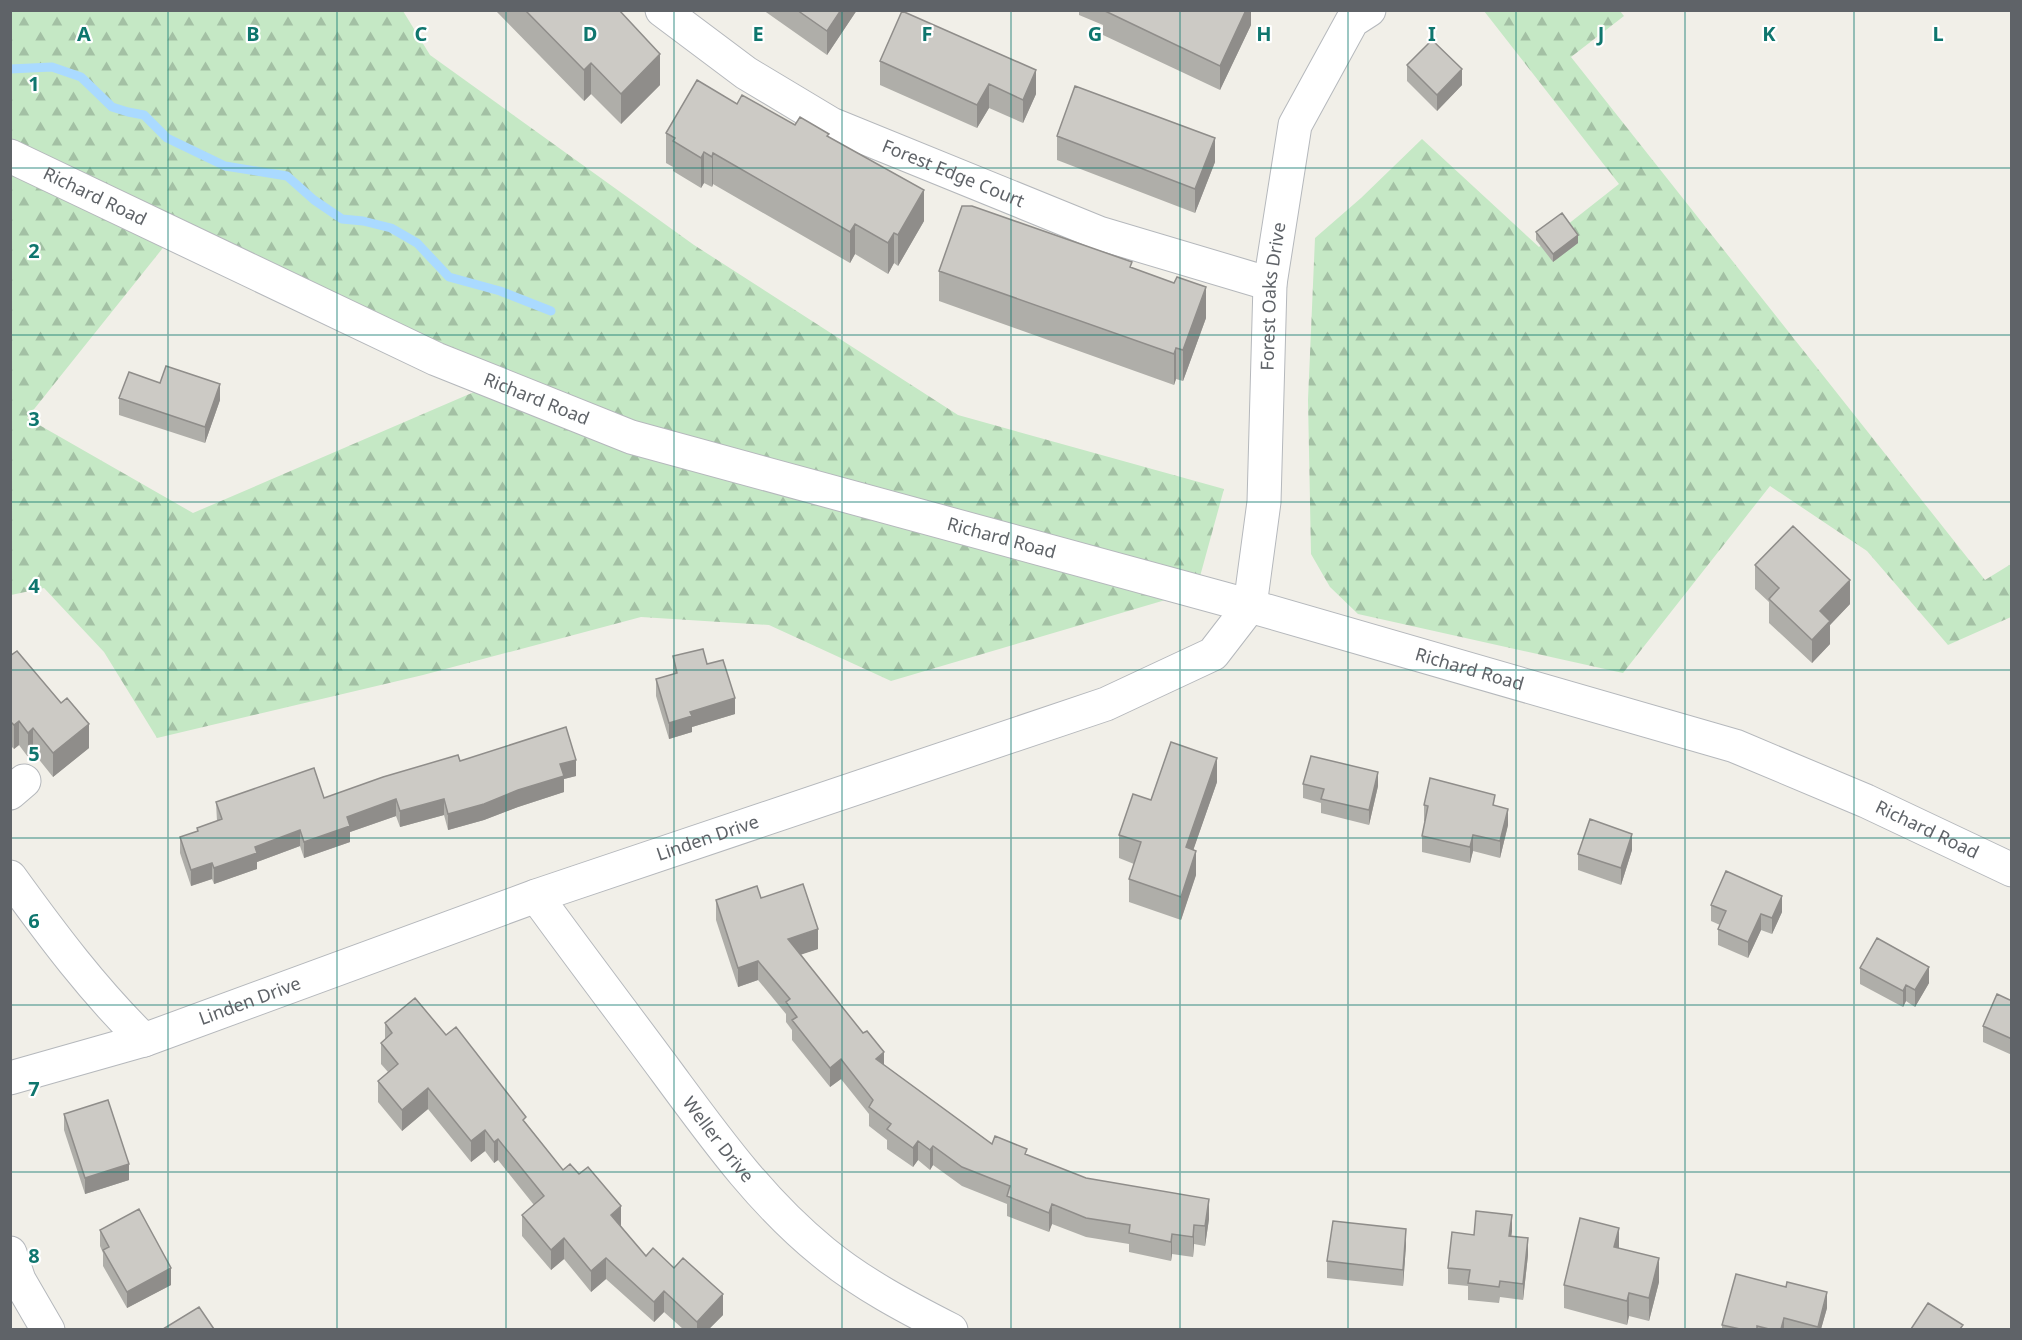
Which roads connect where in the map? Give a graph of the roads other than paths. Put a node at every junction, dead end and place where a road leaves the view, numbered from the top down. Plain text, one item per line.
1 (662, 10) edge
2 (1349, 14) edge
3 (10, 156) edge
4 (1270, 284) junction
5 (1250, 606) junction
6 (2012, 870) edge
7 (10, 877) edge
8 (536, 897) junction
9 (144, 1040) junction
10 (10, 1078) edge
11 (10, 1253) edge
12 (48, 1329) edge
13 (951, 1329) edge

1 - 4 street, Forest Edge Court
2 - 4 street, Forest Oaks Drive
3 - 5 street, Richard Road
4 - 5 street, Forest Oaks Drive
5 - 6 street, Richard Road
5 - 8 street, Linden Drive
7 - 9 street
8 - 9 street, Linden Drive
8 - 13 street, Weller Drive
9 - 10 street, Linden Drive
11 - 12 street

